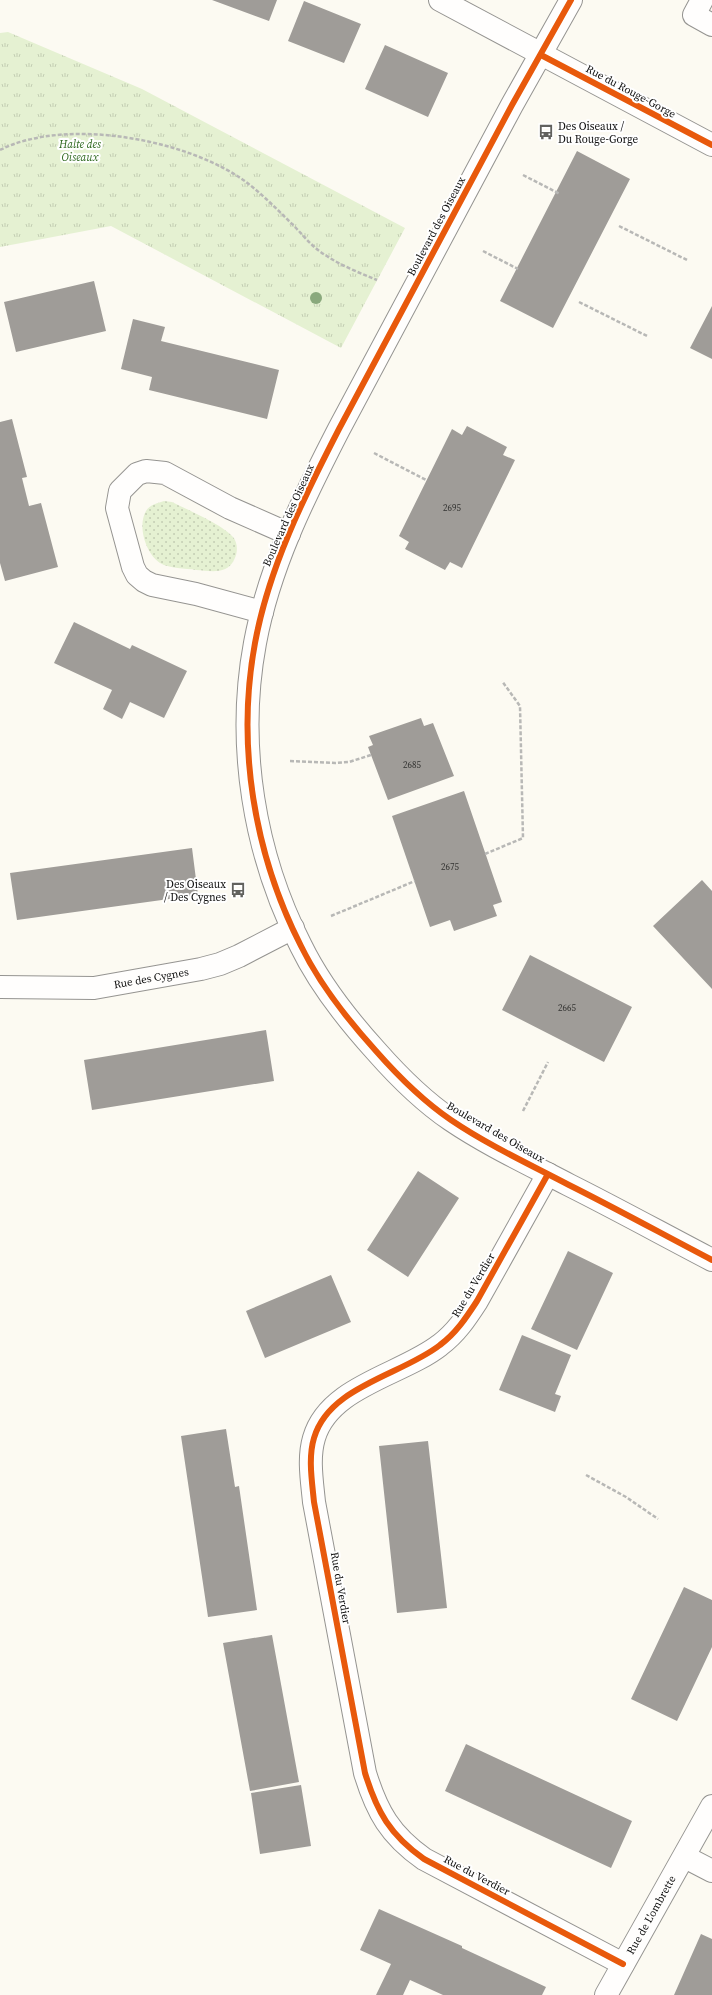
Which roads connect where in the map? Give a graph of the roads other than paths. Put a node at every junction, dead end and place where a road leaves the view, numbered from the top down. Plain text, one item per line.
1 (440, 0) edge
2 (571, 0) edge
3 (702, 0) edge
4 (712, 25) edge
5 (541, 55) junction
6 (712, 145) edge
7 (289, 534) junction
8 (262, 612) junction
9 (293, 928) junction
10 (0, 987) edge
11 (548, 1174) junction
12 (712, 1260) edge
13 (712, 1806) edge
14 (685, 1857) junction
15 (712, 1871) edge
16 (623, 1964) junction
17 (606, 1995) edge

1 - 5 street, Rue du Rouge-Gorge
2 - 5 street, Boulevard des Oiseaux
3 - 4 street
5 - 6 street, Rue du Rouge-Gorge
5 - 7 street, Boulevard des Oiseaux
7 - 8 street, Boulevard des Oiseaux
7 - 8 street, Boulevard des Oiseaux
8 - 9 street, Boulevard des Oiseaux
9 - 10 street, Rue des Cygnes
9 - 11 street, Boulevard des Oiseaux
11 - 12 street, Boulevard des Oiseaux
11 - 16 street, Rue du Verdier
13 - 14 street, Rue de L'ombrette
14 - 15 street
14 - 16 street, Rue de L'ombrette
16 - 17 street, Rue de L'ombrette

